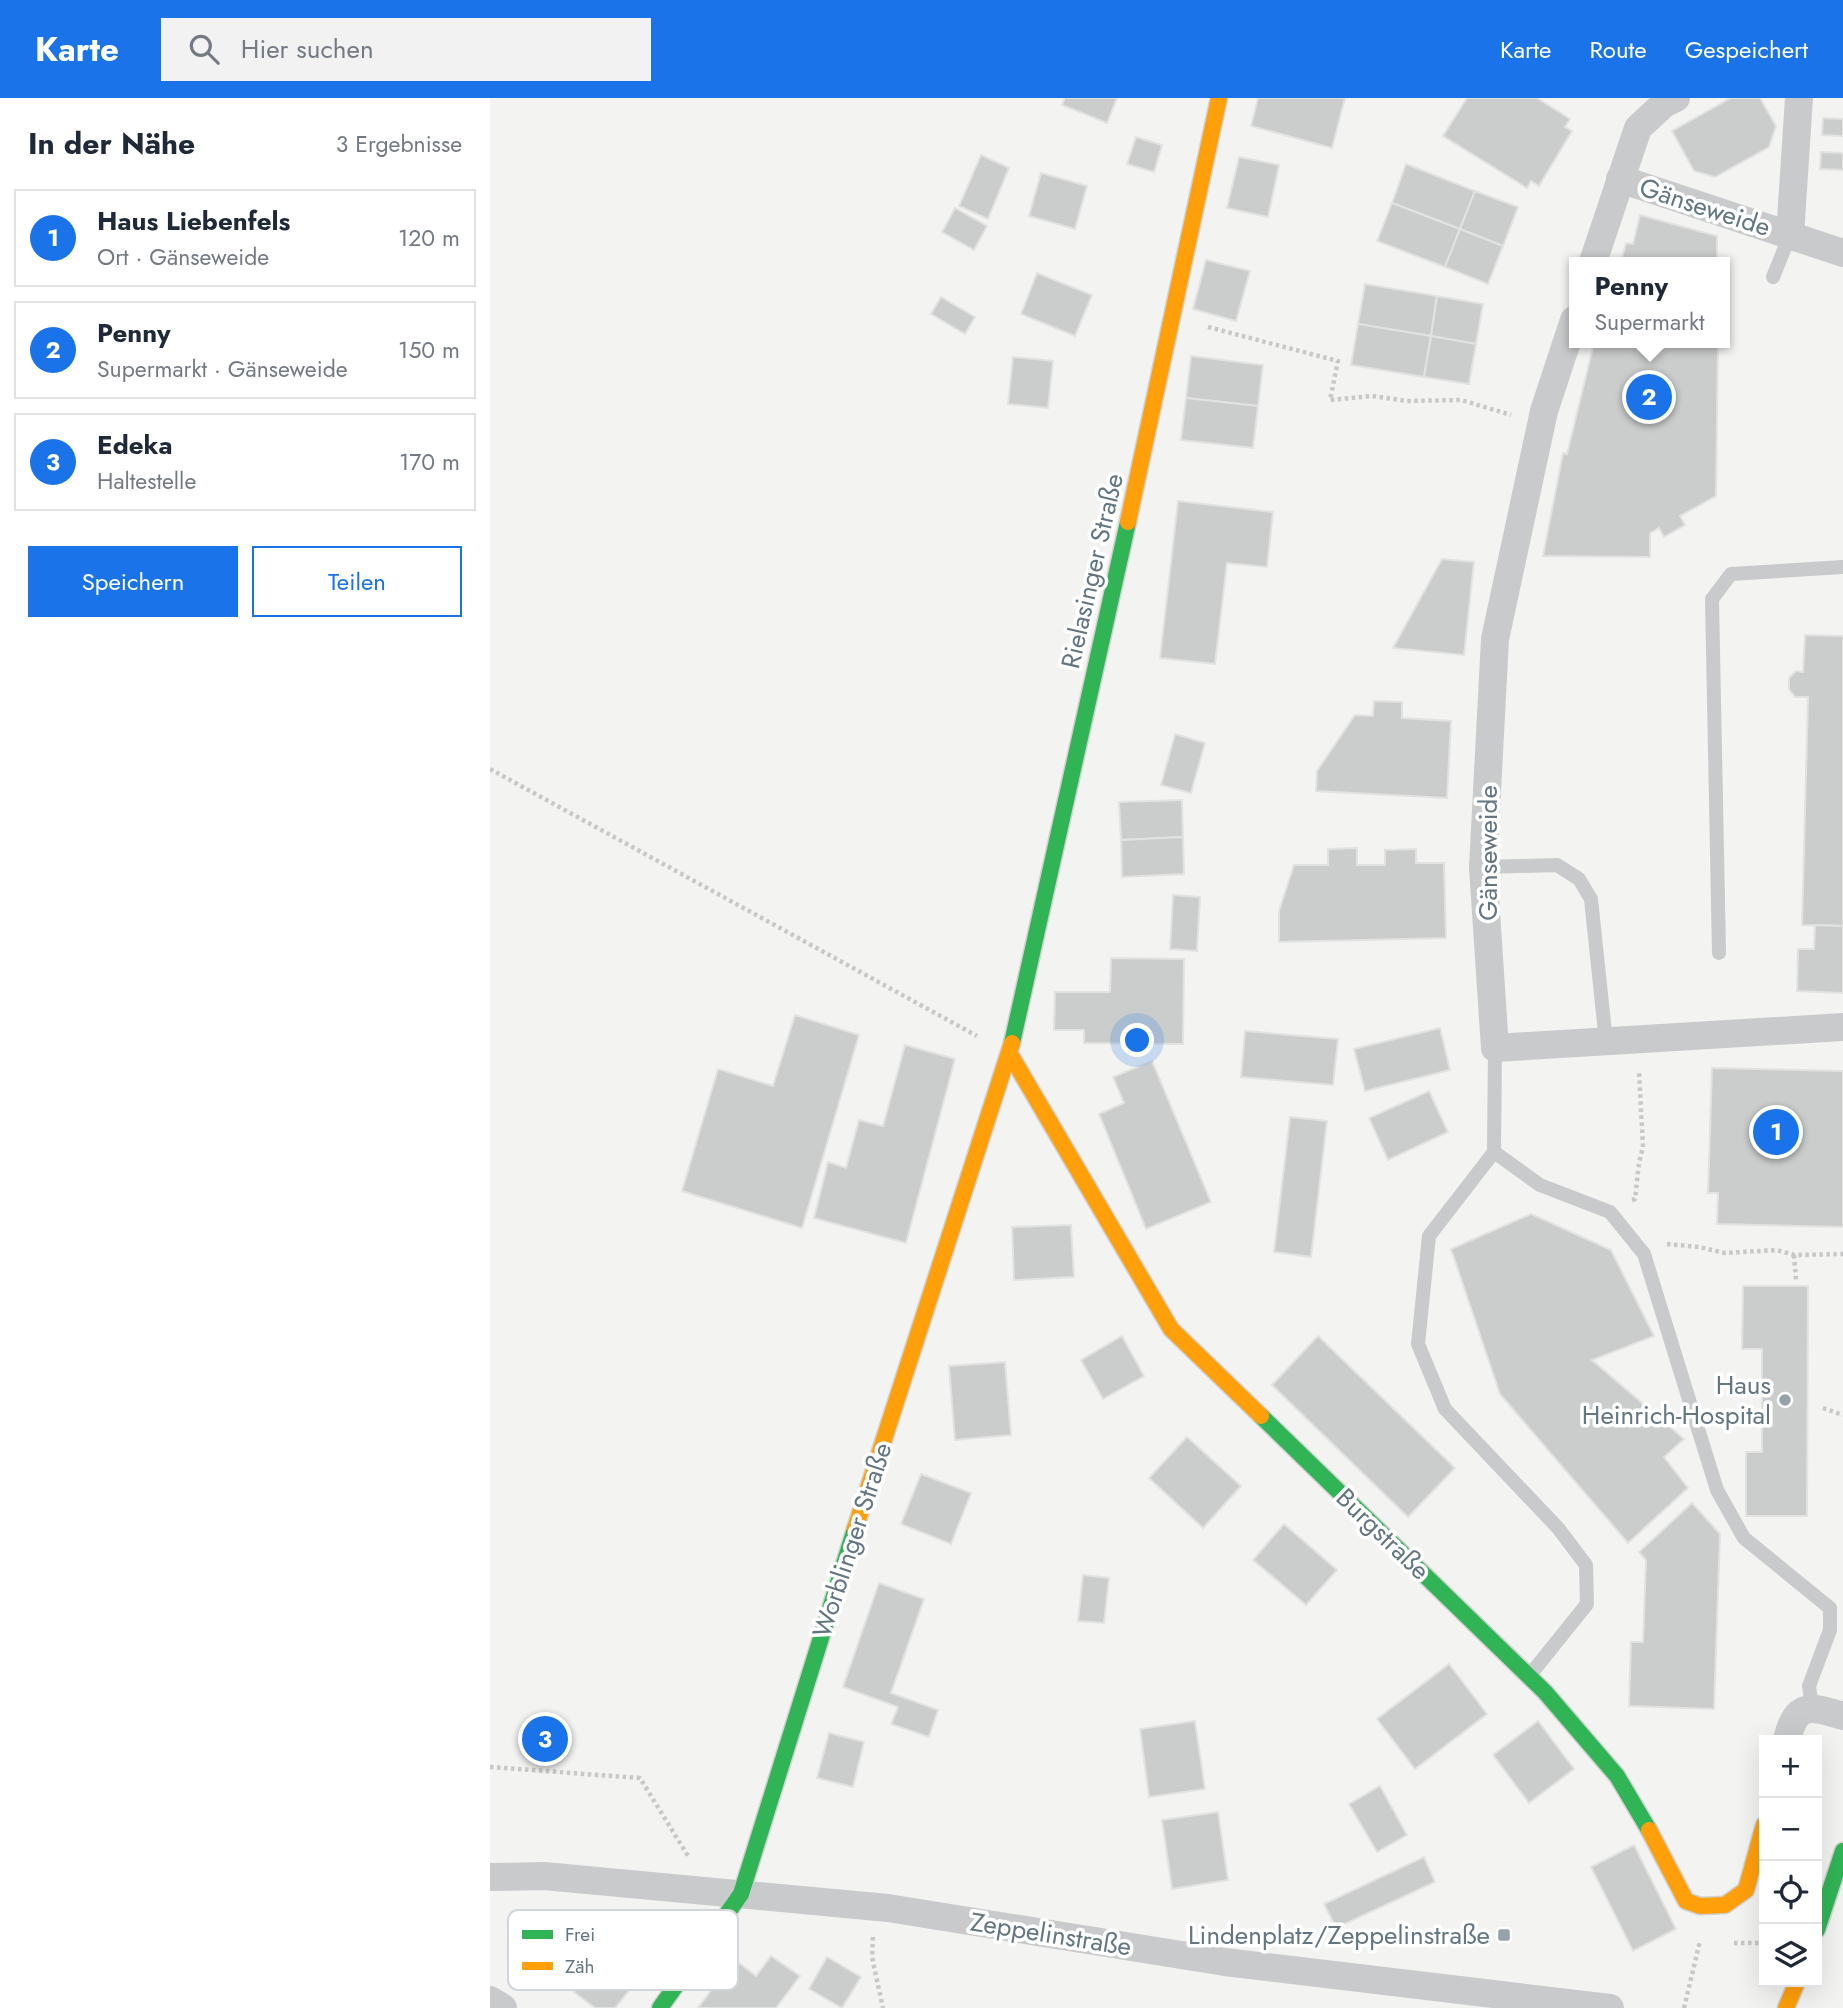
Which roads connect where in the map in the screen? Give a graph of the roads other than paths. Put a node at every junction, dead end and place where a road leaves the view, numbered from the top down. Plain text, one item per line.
1 (1219, 98) edge
2 (1676, 98) edge
3 (1798, 98) edge
4 (1620, 179) junction
5 (1790, 235) junction
6 (1843, 254) edge
7 (1595, 257) edge
8 (1773, 277) dead end
9 (1569, 336) edge
10 (1843, 567) edge
11 (1483, 867) junction
12 (1719, 953) dead end
13 (1843, 1027) edge
14 (1606, 1042) junction
15 (1495, 1048) junction
16 (1010, 1054) junction
17 (1494, 1152) junction
18 (1529, 1676) junction
19 (1812, 1707) junction
20 (1843, 1716) edge
21 (1788, 1735) edge
22 (1759, 1843) edge
23 (1843, 1851) edge
24 (490, 1877) edge
25 (741, 1894) junction
26 (730, 1910) edge
27 (1819, 1924) edge
28 (1795, 1987) edge
29 (673, 1990) edge
30 (490, 2000) edge
31 (503, 2008) edge
32 (660, 2008) edge
33 (1610, 2008) edge
34 (1786, 2008) edge

1 - 16 street, Rielasinger Straße
2 - 4 street, Gänseweide
3 - 5 street, Gänseweide
4 - 5 street, Gänseweide
4 - 7 street, Gänseweide
5 - 6 street, Gänseweide
5 - 8 lane
9 - 11 street, Gänseweide
10 - 12 lane
11 - 14 lane
11 - 15 street, Gänseweide
13 - 14 street
14 - 15 street
15 - 17 lane
16 - 18 street, Burgstraße
16 - 25 street, Worblinger Straße
17 - 18 lane
17 - 19 lane
18 - 22 street, Burgstraße
19 - 20 street
19 - 21 street
23 - 27 street
24 - 25 street, Zeppelinstraße
25 - 26 street, Worblinger Straße
25 - 33 street, Zeppelinstraße
28 - 34 street
29 - 32 street, Worblinger Straße
30 - 31 street

